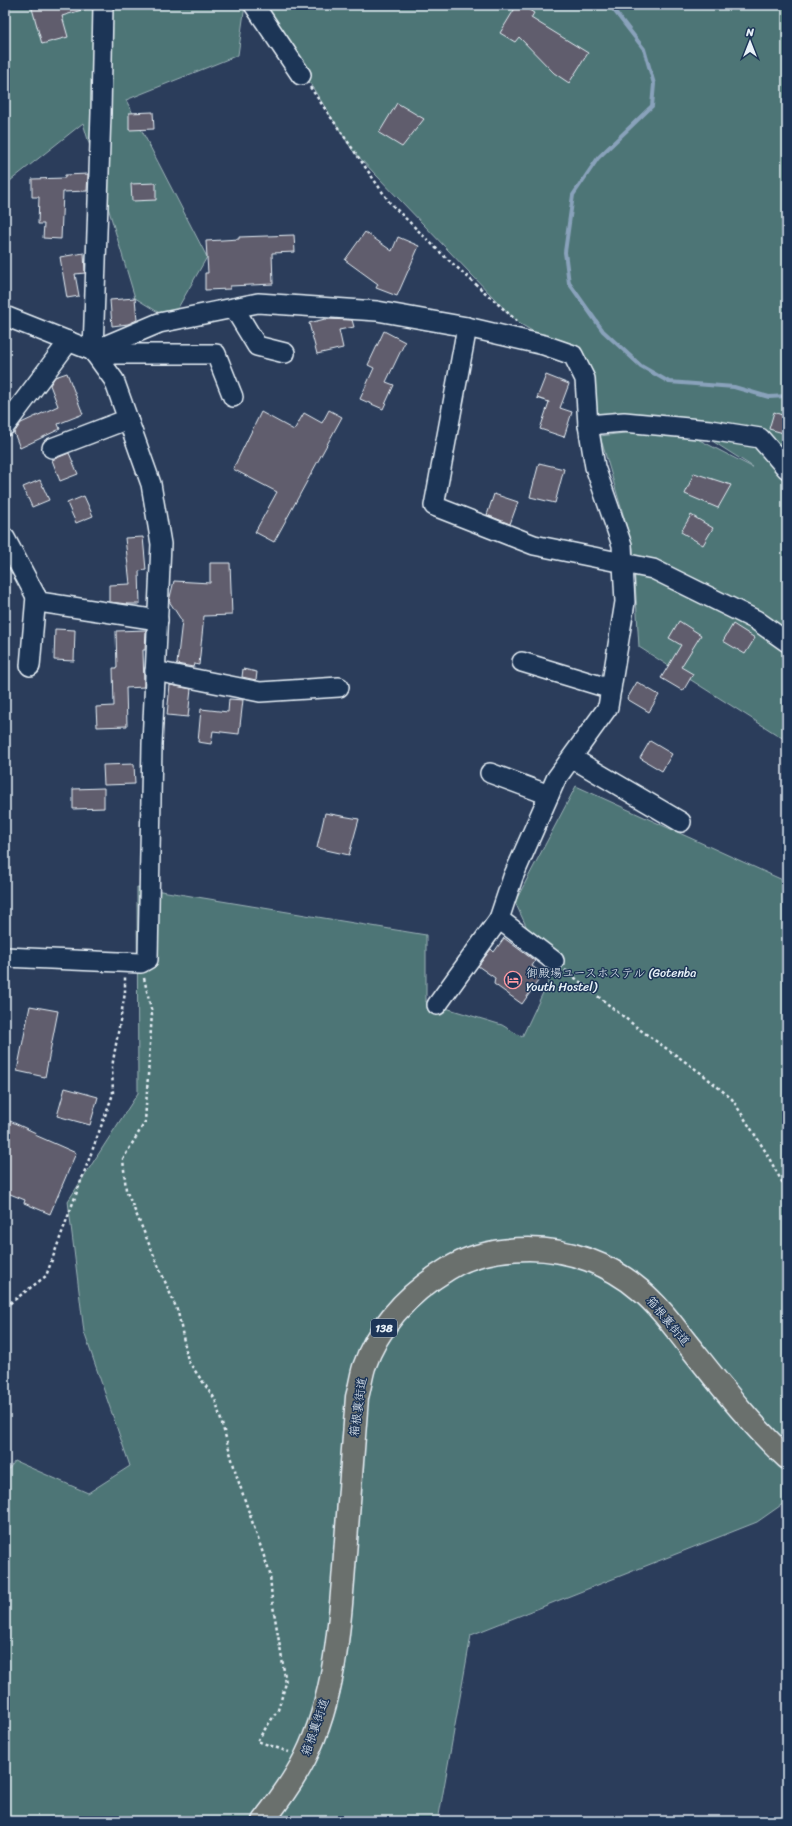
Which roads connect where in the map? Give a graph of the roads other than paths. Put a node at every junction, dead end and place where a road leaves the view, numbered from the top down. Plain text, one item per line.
1 (102, 5) edge
2 (254, 5) edge
3 (301, 75) road end
4 (234, 308) junction
5 (5, 316) edge
6 (467, 327) junction
7 (69, 341) junction
8 (94, 352) junction
9 (285, 353) dead end
10 (233, 397) dead end
11 (128, 419) junction
12 (588, 425) junction
13 (5, 426) edge
14 (52, 448) dead end
15 (787, 469) edge
16 (5, 538) edge
17 (623, 562) junction
18 (36, 596) junction
19 (158, 620) junction
20 (787, 642) edge
21 (522, 662) dead end
22 (30, 666) dead end
23 (155, 671) junction
24 (339, 687) dead end
25 (611, 689) junction
26 (572, 758) junction
27 (490, 773) dead end
28 (549, 794) junction
29 (681, 822) dead end
30 (499, 919) junction
31 (5, 957) edge
32 (554, 961) road end
33 (437, 1005) dead end
34 (787, 1458) edge
35 (262, 1821) edge

1 - 8 street
2 - 3 street
4 - 6 street
4 - 8 street
4 - 9 street
5 - 7 street
6 - 12 street
6 - 17 street
7 - 8 street
7 - 13 street
8 - 10 street
8 - 11 street
11 - 14 street
11 - 19 street
12 - 15 street
12 - 17 street
16 - 18 street
17 - 20 street
17 - 25 street
18 - 19 street
18 - 22 street
19 - 23 street
21 - 25 street
23 - 24 street
23 - 31 street
25 - 26 street
26 - 28 street
26 - 29 street
27 - 28 street
28 - 30 street
30 - 32 street
30 - 33 street
34 - 35 highway, 箱根裏街道 / 138

